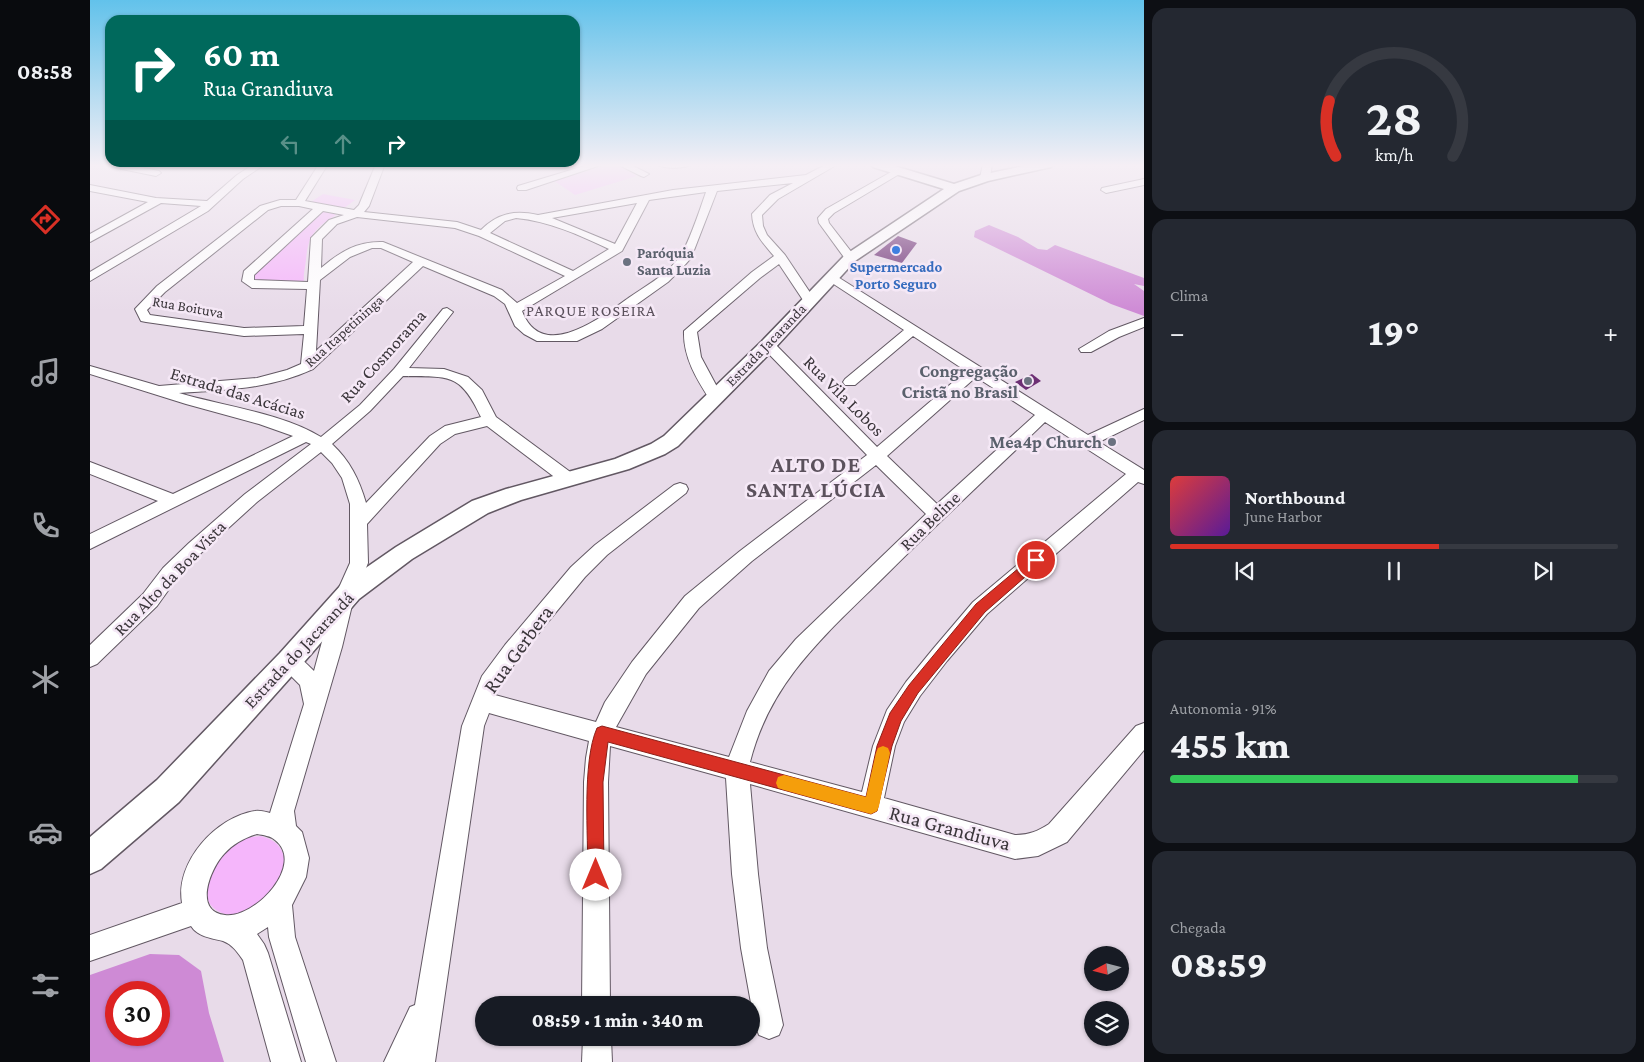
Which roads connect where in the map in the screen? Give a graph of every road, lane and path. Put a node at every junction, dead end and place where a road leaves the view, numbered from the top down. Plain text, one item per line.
1 (138, 214) edge
2 (196, 214) edge
3 (257, 214) edge
4 (314, 214) edge
5 (356, 214) joint
6 (560, 214) edge
7 (637, 214) edge
8 (702, 214) edge
9 (757, 214) edge
10 (828, 214) edge
11 (916, 214) edge
12 (541, 217) junction
13 (483, 234) junction
14 (90, 239) edge
15 (618, 249) junction
16 (780, 257) junction
17 (850, 258) junction
18 (421, 261) junction
19 (336, 262) junction
20 (314, 263) junction
21 (575, 276) junction
22 (90, 277) edge
23 (833, 278) junction
24 (313, 283) junction
25 (809, 300) junction
26 (515, 310) junction
27 (447, 312) dead end
28 (1144, 322) edge
29 (309, 330) junction
30 (912, 330) junction
31 (768, 345) junction
32 (1086, 349) dead end
33 (308, 366) junction
34 (90, 370) edge
35 (975, 370) junction
36 (399, 372) junction
37 (850, 382) dead end
38 (227, 385) junction
39 (155, 390) junction
40 (716, 398) junction
41 (199, 403) junction
42 (1144, 414) edge
43 (1044, 415) junction
44 (490, 420) junction
45 (307, 435) junction
46 (1087, 442) junction
47 (322, 444) junction
48 (877, 456) junction
49 (90, 468) edge
50 (1141, 476) edge
51 (567, 478) junction
52 (680, 489) dead end
53 (174, 501) junction
54 (937, 514) junction
55 (359, 521) junction
56 (90, 542) edge
57 (343, 601) junction
58 (90, 658) edge
59 (289, 661) junction
60 (314, 702) junction
61 (481, 702) junction
62 (602, 733) junction
63 (1144, 733) edge
64 (737, 770) junction
65 (871, 806) junction
66 (284, 829) junction
67 (90, 858) edge
68 (279, 903) junction
69 (197, 911) junction
70 (228, 929) junction
71 (90, 948) edge
72 (431, 983) junction
73 (596, 996) edge
74 (769, 1025) dead end
75 (597, 1046) edge
76 (286, 1062) edge
77 (321, 1062) edge
78 (399, 1062) edge
79 (420, 1062) edge
80 (597, 1062) edge

1 - 14 street
2 - 22 street
3 - 29 street, Rua Boituva
4 - 24 street
5 - 13 street, Rua Boituva
5 - 20 street
6 - 12 street
7 - 15 street
8 - 26 street
9 - 16 street
10 - 17 street
11 - 17 main road, Estrada Jacaranda
12 - 13 street
12 - 15 street
13 - 21 street, Rua Boituva
15 - 21 street
16 - 25 street
16 - 40 street
17 - 23 main road, Estrada Jacaranda
18 - 19 street
18 - 26 street
18 - 33 street, Rua Itapetininga
19 - 20 street
19 - 24 street
20 - 24 street
21 - 26 street
23 - 25 main road, Estrada Jacaranda
23 - 30 street
24 - 29 street
25 - 31 main road, Estrada Jacaranda
27 - 36 street, Rua Cosmorama
28 - 32 street
29 - 33 street
30 - 35 street
30 - 37 street
31 - 40 main road, Estrada Jacaranda
31 - 48 street, Rua Vila Lobos
33 - 38 street, Rua Itapetininga
34 - 39 street, Estrada das Acácias
35 - 43 street
35 - 48 street
36 - 44 street
36 - 47 street, Rua Cosmorama
38 - 39 street, Rua Itapetininga
38 - 41 street, Rua Itapetininga
39 - 41 street, Estrada das Acácias
40 - 51 main road, Estrada Jacaranda
41 - 45 street, Estrada das Acácias
42 - 46 street
43 - 46 street
43 - 54 street, Rua Beline
44 - 51 street
44 - 55 street
45 - 47 street, Estrada das Acácias
45 - 53 street
46 - 50 street
47 - 55 street, Estrada das Acácias
47 - 58 street, Rua Alto da Boa Vista
48 - 54 street, Rua Vila Lobos
48 - 62 street
49 - 53 street
50 - 65 street
51 - 57 main road, Estrada do Jacarandá
52 - 61 street, Rua Gerbera
53 - 56 street
54 - 64 street, Rua Beline
55 - 57 street, Estrada das Acácias
57 - 59 main road, Estrada do Jacarandá
57 - 60 street, Estrada das Acácias
59 - 60 street
59 - 67 main road, Estrada do Jacarandá
60 - 66 street, Estrada das Acácias
61 - 62 street, Rua Grandiuva
61 - 72 street, Rua Gerbera
62 - 64 street, Rua Grandiuva
62 - 73 street
63 - 65 street, Rua Grandiuva
64 - 65 street, Rua Grandiuva
64 - 74 street, Rua Beline
66 - 68 street
66 - 69 street
68 - 70 street
68 - 77 street
69 - 70 street
69 - 71 street
70 - 76 street
72 - 78 street, Rua Gerbera
72 - 79 street, Rua Gerbera
75 - 80 street

